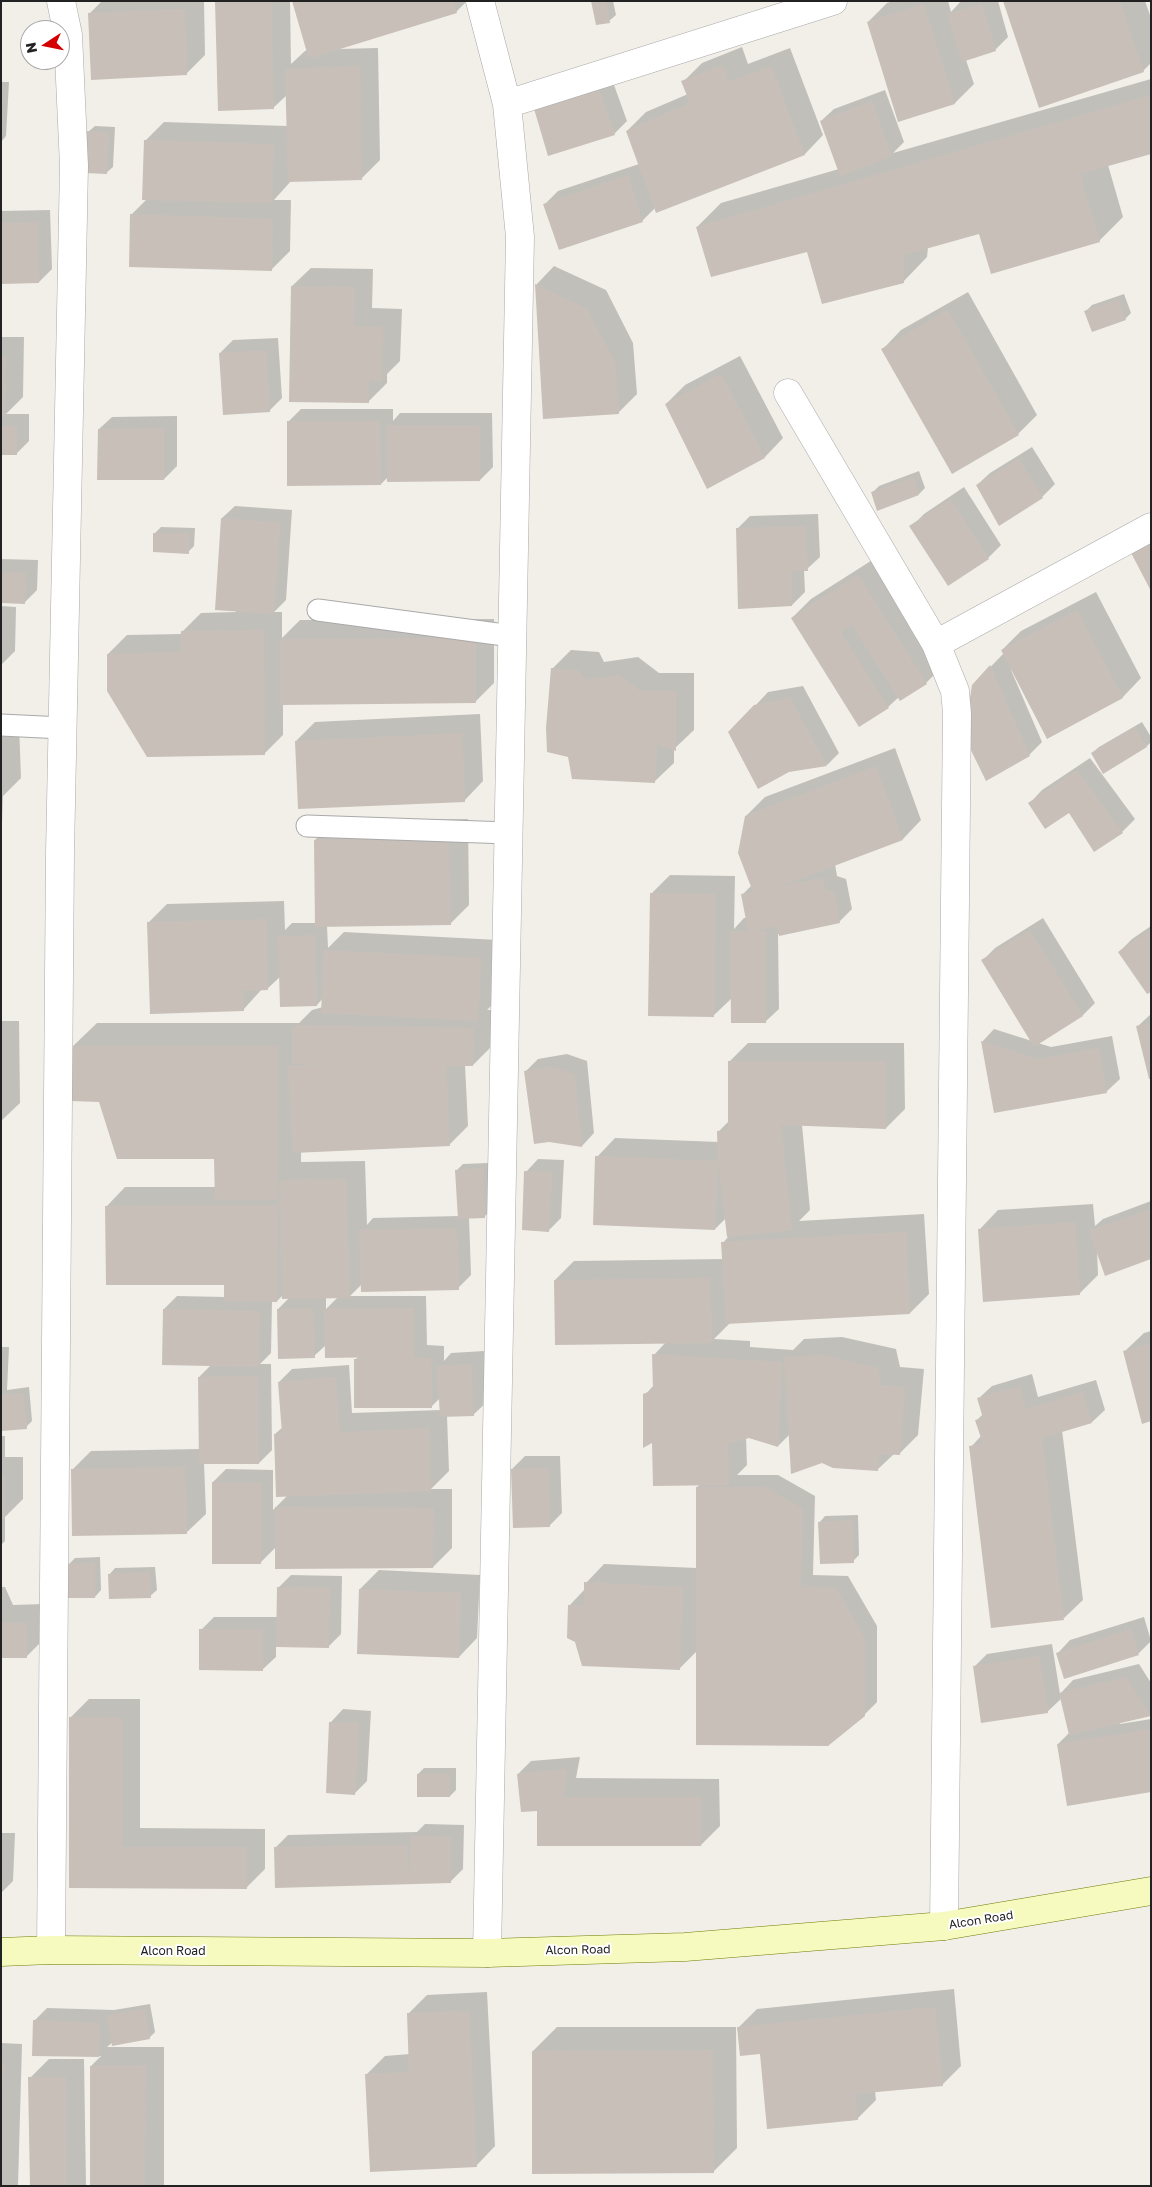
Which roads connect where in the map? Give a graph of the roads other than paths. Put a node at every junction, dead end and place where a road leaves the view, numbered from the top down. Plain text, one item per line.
1 (61, 1) edge
2 (480, 1) edge
3 (833, 1) edge
4 (507, 104) junction
5 (788, 393) dead end
6 (1151, 527) edge
7 (318, 610) dead end
8 (512, 636) junction
9 (936, 644) junction
10 (1, 725) edge
11 (62, 728) junction
12 (307, 826) dead end
13 (509, 833) junction
14 (1151, 1892) edge
15 (944, 1926) junction
16 (51, 1950) junction
17 (1, 1952) edge
18 (488, 1952) junction

1 - 11 street
2 - 4 street
3 - 4 street
4 - 8 street
5 - 9 street
6 - 9 street
7 - 8 lane
8 - 13 street
9 - 15 street
10 - 11 lane
11 - 16 street
12 - 13 lane
13 - 18 street
14 - 15 main road, Alcon Road
15 - 18 main road, Alcon Road
16 - 17 main road, Alcon Road
16 - 18 main road, Alcon Road

